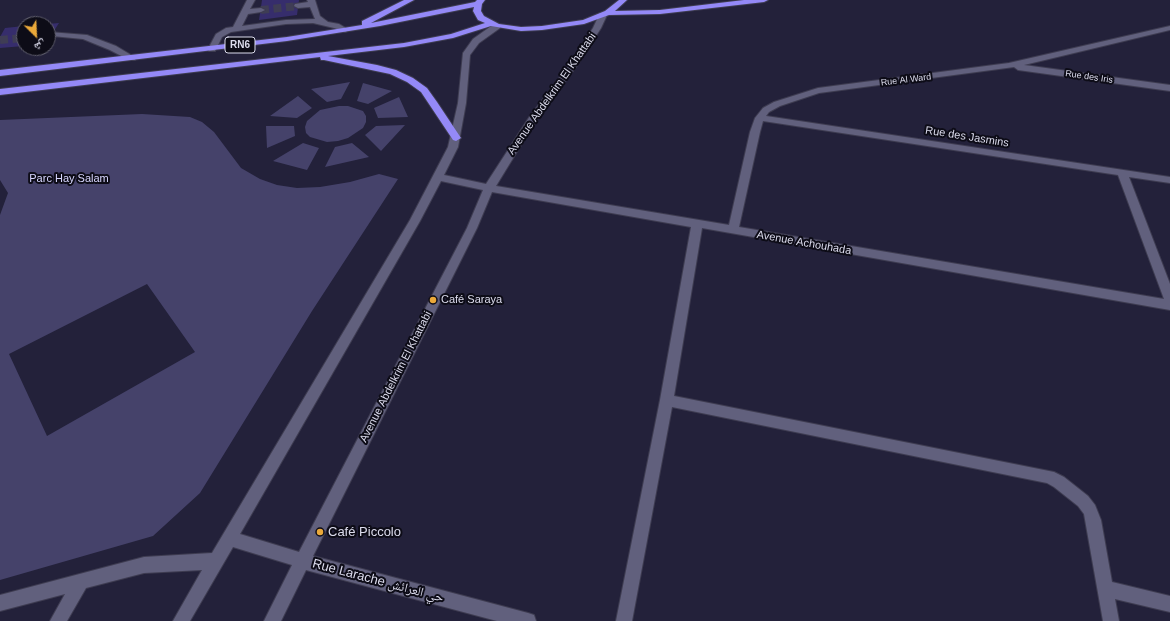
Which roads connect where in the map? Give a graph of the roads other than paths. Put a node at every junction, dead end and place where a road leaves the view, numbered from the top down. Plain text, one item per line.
1 (251, 0) edge
2 (410, 0) edge
3 (623, 0) edge
4 (764, 0) edge
5 (311, 2) edge
6 (480, 2) edge
7 (298, 6) tunnel mouth
8 (261, 10) tunnel mouth
9 (245, 12) junction
10 (605, 14) junction
11 (325, 23) junction
12 (493, 25) junction
13 (355, 28) junction
14 (1170, 28) edge
15 (236, 29) junction
16 (345, 30) junction
17 (56, 34) edge
18 (212, 49) junction
19 (305, 56) junction
20 (132, 58) junction
21 (1009, 66) junction
22 (0, 73) edge
23 (1170, 88) edge
24 (0, 92) edge
25 (760, 118) junction
26 (456, 138) junction
27 (1122, 173) junction
28 (438, 177) junction
29 (1170, 180) edge
30 (489, 188) junction
31 (697, 225) junction
32 (733, 231) junction
33 (1170, 299) edge
34 (1170, 305) edge
35 (667, 400) junction
36 (229, 538) junction
37 (216, 561) junction
38 (303, 561) junction
39 (80, 583) junction
40 (1106, 589) junction
41 (0, 603) edge
42 (1170, 604) edge
43 (58, 621) edge
44 (181, 621) edge
45 (272, 621) edge
46 (528, 621) edge
47 (624, 621) edge
48 (1111, 621) edge

1 - 9 street
2 - 13 highway
3 - 10 highway, RN6
4 - 10 highway
5 - 7 street
5 - 11 street
6 - 12 highway, RN6
6 - 13 highway, RN6
8 - 9 street
9 - 15 street
10 - 12 highway, RN6
10 - 30 street, Avenue Abdelkrim El Khattabi
11 - 15 street
11 - 16 street
12 - 19 highway, RN6
12 - 26 street
13 - 16 highway, RN6
14 - 21 street, Rue Al Ward
15 - 18 street
16 - 18 highway, RN6
17 - 20 street
18 - 20 highway, RN6
19 - 24 highway, RN6
19 - 26 highway
20 - 22 highway, RN6
21 - 23 street, Rue des Iris
21 - 25 street, Rue Al Ward
25 - 27 street, Rue des Jasmins
25 - 32 street
26 - 28 street
27 - 29 street, Rue des Jasmins
27 - 33 street
28 - 30 street, Avenue Achouhada
28 - 36 street
30 - 31 street, Avenue Achouhada
30 - 38 street, Avenue Abdelkrim El Khattabi
31 - 32 street, Avenue Achouhada
31 - 35 street
32 - 34 street, Avenue Achouhada
35 - 40 street
35 - 47 street
36 - 37 street
36 - 38 street, Rue Larache حي العرائش
37 - 39 street
37 - 44 street
38 - 45 street, Avenue Abdelkrim El Khattabi
38 - 46 street, Rue Larache حي العرائش
39 - 41 street
39 - 43 street
40 - 42 street
40 - 48 street

